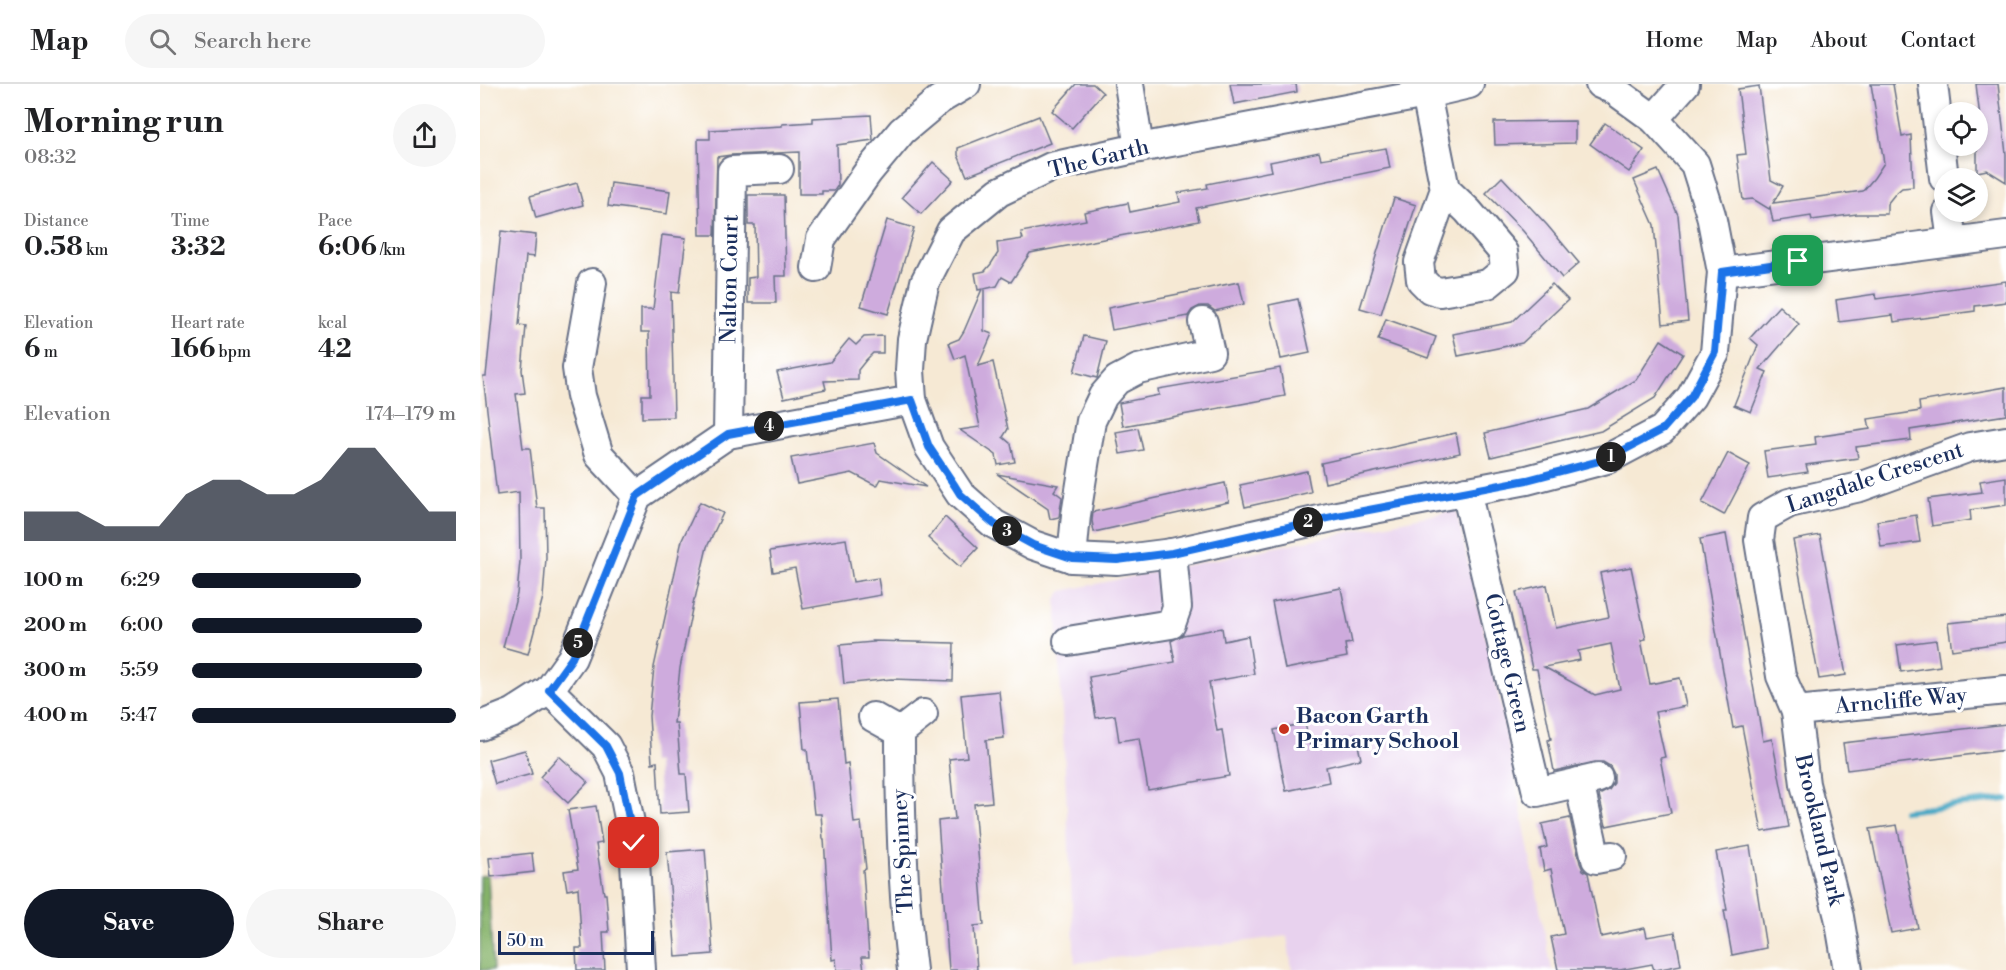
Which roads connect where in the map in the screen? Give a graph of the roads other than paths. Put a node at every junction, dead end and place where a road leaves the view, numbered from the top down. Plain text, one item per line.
1 (966, 84) edge
2 (1129, 84) edge
3 (1469, 84) edge
4 (1600, 84) edge
5 (1684, 84) edge
6 (1933, 84) edge
7 (1426, 94) junction
8 (1654, 119) junction
9 (1139, 148) junction
10 (1943, 168) edge
11 (779, 169) dead end
12 (1445, 189) dead end
13 (1949, 222) edge
14 (2006, 235) edge
15 (1952, 241) junction
16 (816, 268) dead end
17 (1722, 272) junction
18 (595, 276) dead end
19 (1203, 322) dead end
20 (912, 400) junction
21 (728, 434) junction
22 (2006, 441) edge
23 (1466, 491) junction
24 (637, 496) junction
25 (1172, 553) junction
26 (1072, 558) junction
27 (1068, 641) dead end
28 (549, 690) junction
29 (2006, 690) edge
30 (1796, 711) junction
31 (923, 714) dead end
32 (873, 717) dead end
33 (480, 726) edge
34 (900, 732) junction
35 (1612, 856) dead end
36 (1840, 958) edge
37 (640, 970) edge
38 (912, 970) edge

1 - 16 street
2 - 9 street
3 - 7 street, The Garth
4 - 8 street, The Garth
5 - 8 street
6 - 10 street
7 - 9 street, The Garth
7 - 12 street
8 - 17 street, The Garth
9 - 20 street, The Garth
11 - 21 street, Nalton Court
13 - 15 street
14 - 15 street
15 - 17 street
17 - 23 street, The Garth
18 - 24 street
19 - 26 street
20 - 21 street
20 - 26 street, The Garth
21 - 24 street
22 - 30 street, Langdale Crescent
23 - 25 street, The Garth
23 - 35 street, Cottage Green
24 - 28 street
25 - 26 street, The Garth
25 - 27 street
28 - 33 street
28 - 37 street
29 - 30 street, Arncliffe Way
30 - 36 street, Brookland Park
31 - 34 street
32 - 34 street
34 - 38 street, The Spinney

